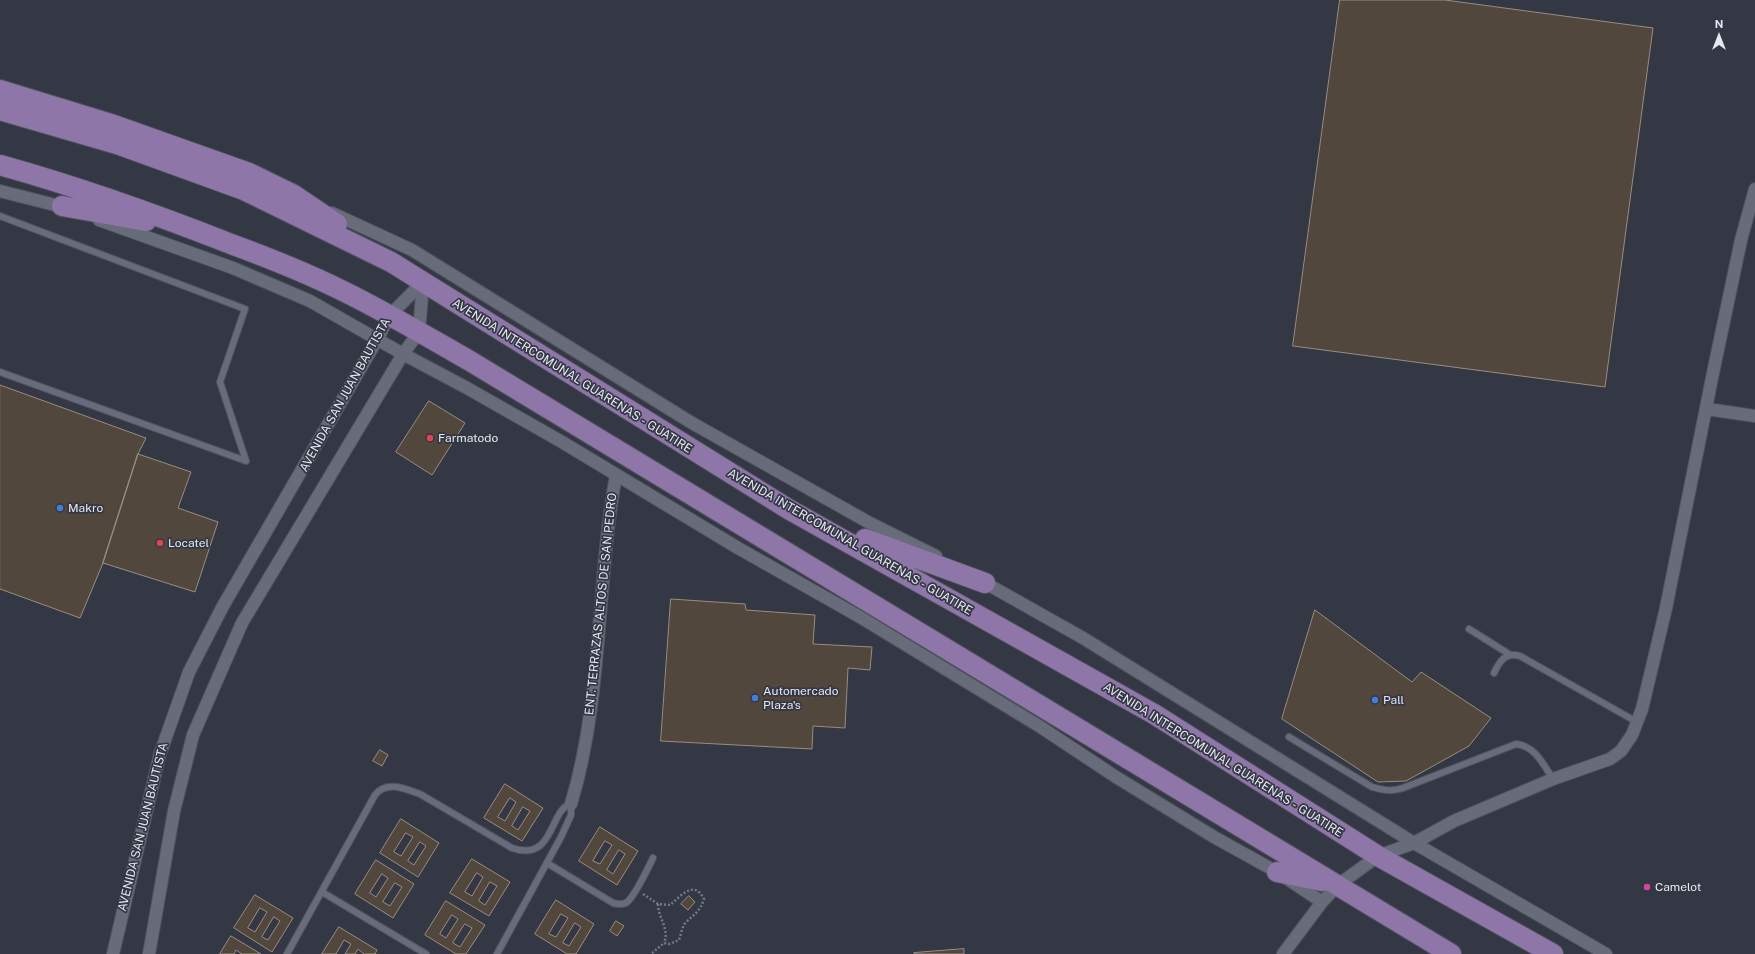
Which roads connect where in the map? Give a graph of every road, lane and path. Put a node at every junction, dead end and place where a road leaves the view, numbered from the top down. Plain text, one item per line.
1 (0, 90) edge
2 (0, 110) edge
3 (0, 165) edge
4 (1755, 189) edge
5 (0, 191) edge
6 (294, 195) junction
7 (62, 206) junction
8 (0, 216) edge
9 (198, 230) junction
10 (391, 262) junction
11 (423, 282) junction
12 (389, 316) junction
13 (419, 332) junction
14 (378, 338) junction
15 (403, 354) junction
16 (0, 372) edge
17 (1707, 409) junction
18 (1755, 416) edge
19 (616, 475) junction
20 (790, 510) junction
21 (985, 583) junction
22 (1469, 629) dead end
23 (1509, 654) junction
24 (1494, 673) dead end
25 (1637, 722) junction
26 (1289, 737) dead end
27 (1553, 779) junction
28 (571, 804) junction
29 (1414, 843) junction
30 (1378, 856) junction
31 (653, 858) dead end
32 (547, 863) junction
33 (1277, 872) junction
34 (1338, 885) junction
35 (636, 888) junction
36 (322, 892) junction
37 (1322, 902) junction
38 (658, 904) junction
39 (664, 943) junction
40 (112, 954) edge
41 (149, 954) edge
42 (287, 954) edge
43 (426, 954) edge
44 (497, 954) edge
45 (651, 954) edge
46 (1283, 954) edge
47 (1451, 954) edge
48 (1553, 954) edge
49 (1606, 954) edge

1 - 6 highway
2 - 10 highway, AVENIDA INTERCOMUNAL GUARENAS - GUATIRE
3 - 9 highway
4 - 17 street
5 - 7 street
6 - 10 highway
6 - 21 street, AVENIDA INTERCOMUNAL GUARENAS - GUATIRE
7 - 9 highway
7 - 14 street
8 - 16 lane
9 - 12 highway
10 - 11 highway, AVENIDA INTERCOMUNAL GUARENAS - GUATIRE
11 - 12 street, AVENIDA SAN JUAN BAUTISTA
11 - 13 street
11 - 20 highway, AVENIDA INTERCOMUNAL GUARENAS - GUATIRE
12 - 13 highway
12 - 14 street, AVENIDA SAN JUAN BAUTISTA
13 - 15 street
13 - 34 highway
14 - 15 street
14 - 40 street, AVENIDA SAN JUAN BAUTISTA
15 - 19 street
15 - 41 street
17 - 18 street
17 - 25 street
19 - 28 street, ENT. TERRAZAS ALTOS DE SAN PEDRO
19 - 33 street
20 - 21 highway
20 - 30 highway, AVENIDA INTERCOMUNAL GUARENAS - GUATIRE
21 - 29 street, AVENIDA INTERCOMUNAL GUARENAS - GUATIRE
22 - 23 lane
23 - 24 lane
23 - 25 lane
25 - 27 street
26 - 27 lane
27 - 29 street
28 - 32 lane
28 - 36 lane
29 - 30 street
29 - 49 street, AVENIDA INTERCOMUNAL GUARENAS - GUATIRE
30 - 34 street
30 - 48 highway, AVENIDA INTERCOMUNAL GUARENAS - GUATIRE
31 - 35 lane
32 - 35 lane
32 - 44 lane
33 - 34 highway
33 - 37 street
34 - 37 street
34 - 47 highway
35 - 38 path
36 - 42 lane
36 - 43 lane
37 - 46 street
38 - 39 path
38 - 39 path
39 - 45 path

